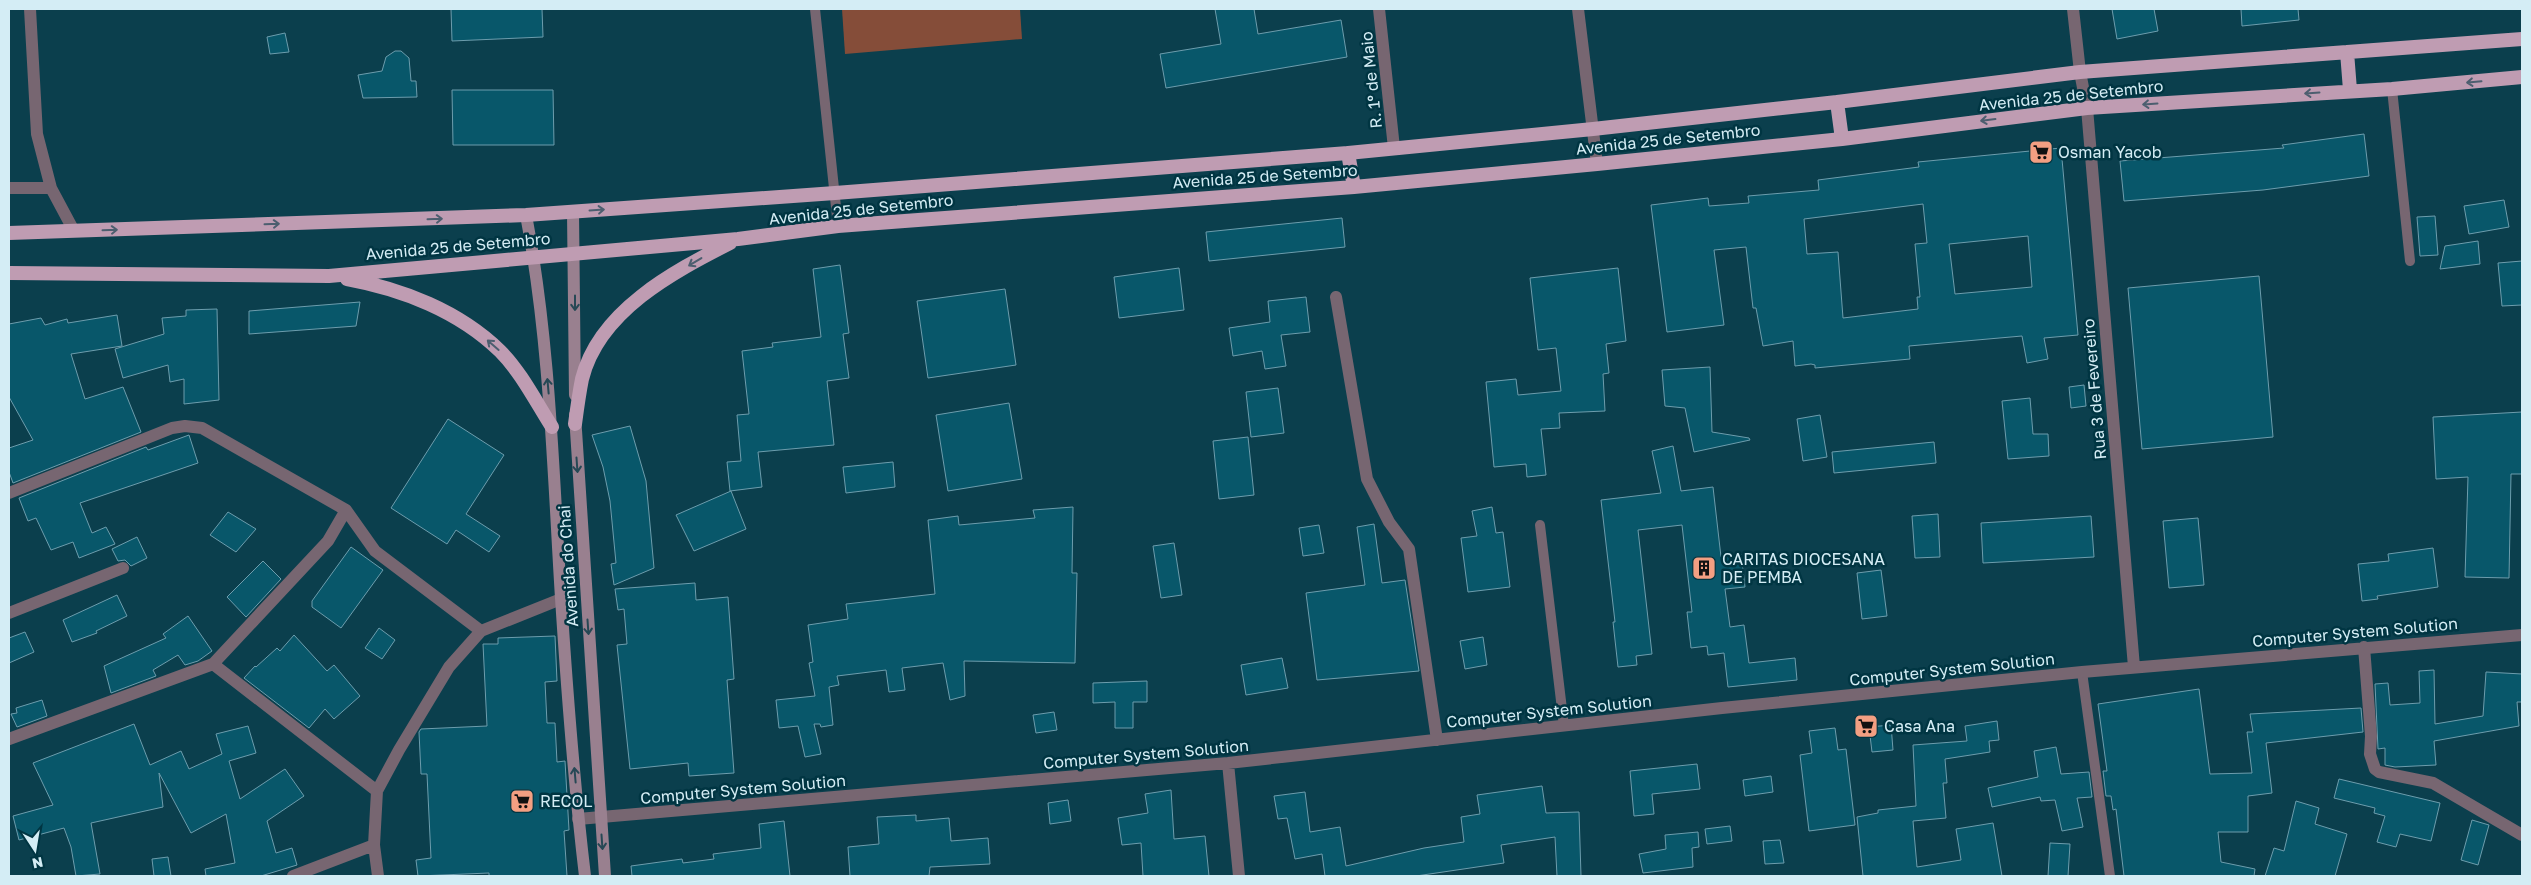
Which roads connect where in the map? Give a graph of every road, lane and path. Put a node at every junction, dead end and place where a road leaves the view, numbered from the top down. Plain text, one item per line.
1 (30, 9) edge
2 (815, 9) edge
3 (1379, 9) edge
4 (1578, 9) edge
5 (2073, 9) edge
6 (2522, 39) edge
7 (2347, 52) junction
8 (2080, 72) junction
9 (2522, 77) edge
10 (2392, 89) junction
11 (2350, 90) junction
12 (1837, 102) junction
13 (2086, 108) junction
14 (1593, 129) junction
15 (1842, 139) junction
16 (1394, 148) junction
17 (1348, 153) junction
18 (1597, 164) junction
19 (1354, 187) junction
20 (9, 188) edge
21 (51, 188) junction
22 (835, 193) junction
23 (573, 212) junction
24 (526, 215) junction
25 (838, 226) junction
26 (74, 231) junction
27 (9, 233) edge
28 (738, 239) junction
29 (575, 254) junction
30 (534, 256) junction
31 (2410, 262) dead end
32 (9, 273) edge
33 (328, 276) junction
34 (1336, 297) dead end
35 (575, 424) junction
36 (552, 427) junction
37 (9, 493) edge
38 (346, 510) junction
39 (1540, 525) dead end
40 (123, 568) dead end
41 (561, 599) junction
42 (9, 613) edge
43 (480, 631) junction
44 (2522, 635) edge
45 (2364, 647) junction
46 (213, 664) junction
47 (2134, 667) junction
48 (2082, 672) junction
49 (1564, 726) junction
50 (9, 739) edge
51 (1437, 740) junction
52 (1228, 763) junction
53 (377, 791) junction
54 (601, 818) junction
55 (578, 819) junction
56 (2522, 835) edge
57 (374, 844) junction
58 (293, 876) edge
59 (378, 876) edge
60 (585, 876) edge
61 (605, 876) edge
62 (1239, 876) edge
63 (2110, 876) edge

1 - 21 street
2 - 22 lane
3 - 16 street, R. 1º de Maio
4 - 14 street
5 - 8 street, Rua 3 de Fevereiro
6 - 7 highway, Avenida 25 de Setembro
7 - 8 highway, Avenida 25 de Setembro
7 - 11 highway
8 - 12 highway, Avenida 25 de Setembro
8 - 13 street, Rua 3 de Fevereiro
9 -> 10 highway, Avenida 25 de Setembro
10 - 11 highway, Avenida 25 de Setembro
10 - 31 lane
11 -> 13 highway, Avenida 25 de Setembro
12 - 14 highway, Avenida 25 de Setembro
12 - 15 highway
13 -> 15 highway, Avenida 25 de Setembro
13 - 47 street, Rua 3 de Fevereiro
14 - 16 highway, Avenida 25 de Setembro
14 - 18 street
15 - 18 highway, Avenida 25 de Setembro
16 - 17 highway, Avenida 25 de Setembro
17 - 19 highway
17 - 22 highway, Avenida 25 de Setembro
18 - 19 highway, Avenida 25 de Setembro
19 - 25 highway, Avenida 25 de Setembro
20 - 21 street
21 - 26 street
23 -> 22 highway, Avenida 25 de Setembro
22 - 25 lane
23 - 24 highway, Avenida 25 de Setembro
23 - 29 main road, Avenida do Chai
26 -> 24 highway, Avenida 25 de Setembro
24 - 30 main road, Avenida do Chai
25 - 28 highway, Avenida 25 de Setembro
26 - 27 highway, Avenida 25 de Setembro
28 - 29 highway, Avenida 25 de Setembro
28 -> 35 highway
29 - 30 highway, Avenida 25 de Setembro
29 -> 35 main road, Avenida do Chai
30 - 33 highway, Avenida 25 de Setembro
36 -> 30 main road, Avenida do Chai
32 - 33 highway, Avenida 25 de Setembro
36 -> 33 highway
34 - 51 street
35 -> 54 main road, Avenida do Chai
36 - 41 main road, Avenida do Chai
37 - 38 street
38 - 43 street
38 - 46 street
39 - 49 lane
40 - 42 street
41 - 43 street
55 -> 41 main road, Avenida do Chai
43 - 53 street
44 - 45 street, Computer System Solution
45 - 47 street, Computer System Solution
45 - 56 street
46 - 50 street
46 - 53 street
47 - 48 street, Computer System Solution
48 - 49 street, Computer System Solution
48 - 63 lane
49 - 51 street, Computer System Solution
51 - 52 street, Computer System Solution
52 - 54 street, Computer System Solution
52 - 62 street
53 - 57 street
54 - 55 street, Computer System Solution
54 -> 61 main road, Avenida do Chai
55 - 60 main road, Avenida do Chai
57 - 58 street
57 - 59 street

